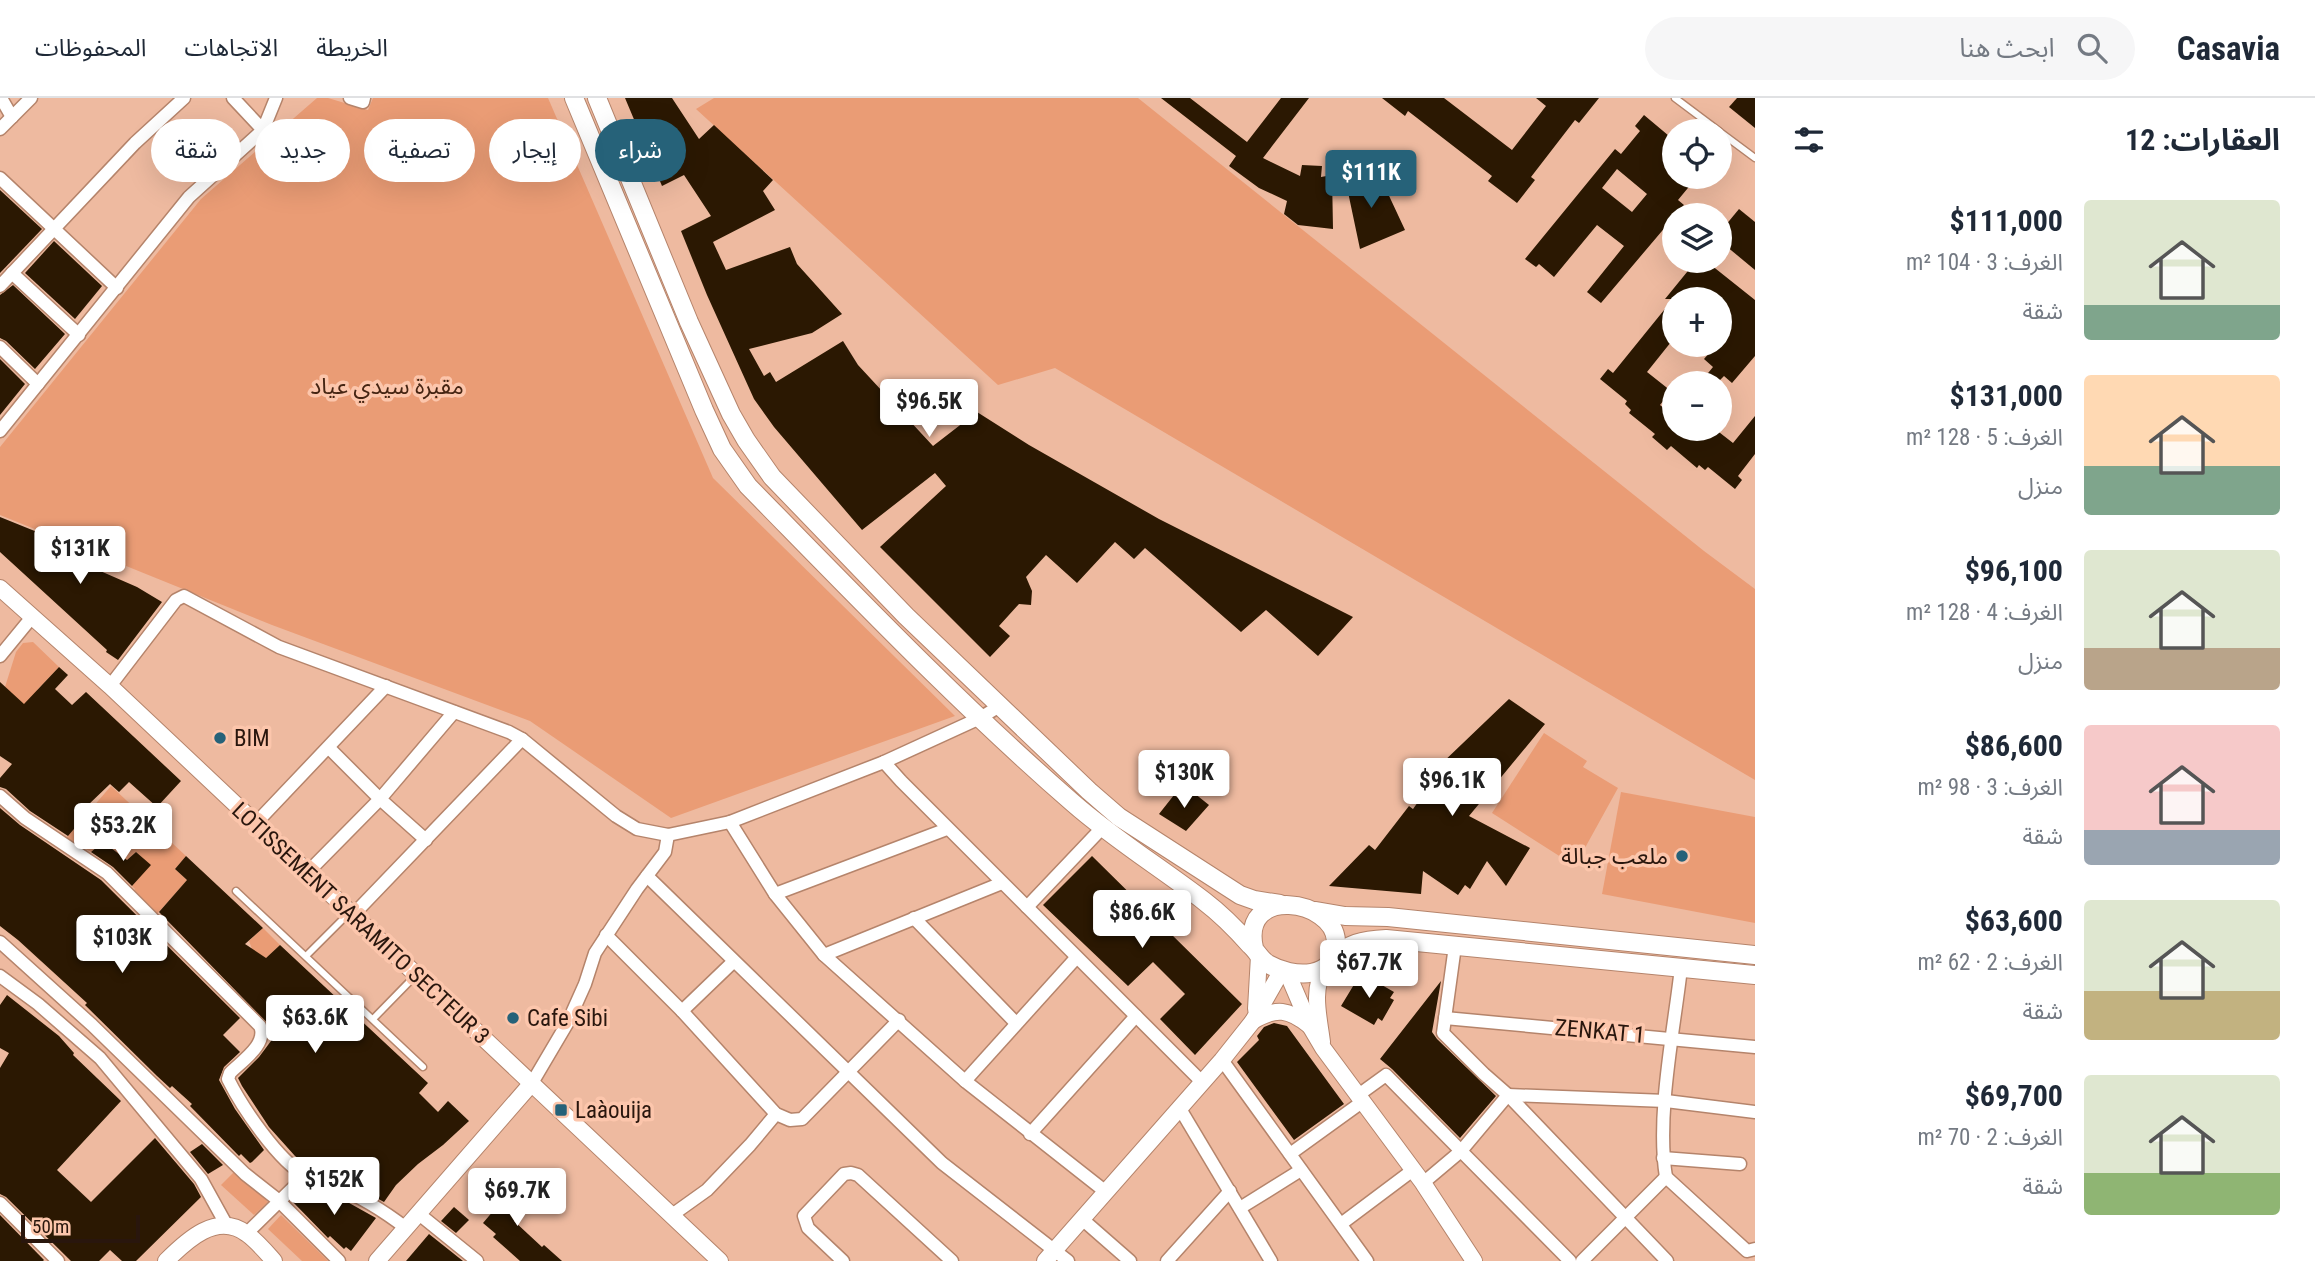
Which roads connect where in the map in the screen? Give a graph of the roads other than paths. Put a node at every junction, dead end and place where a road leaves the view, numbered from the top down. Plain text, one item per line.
1 (1, 98) edge
2 (31, 98) edge
3 (184, 98) edge
4 (233, 98) edge
5 (276, 98) edge
6 (350, 98) edge
7 (364, 98) edge
8 (573, 98) edge
9 (597, 98) edge
10 (1675, 98) edge
11 (12, 117) junction
12 (267, 119) edge
13 (1703, 119) edge
14 (255, 121) edge
15 (0, 130) edge
16 (255, 137) edge
17 (1732, 141) edge
18 (1755, 158) edge
19 (0, 178) edge
20 (54, 229) junction
21 (12, 273) junction
22 (0, 286) edge
23 (117, 288) junction
24 (690, 322) junction
25 (670, 330) junction
26 (79, 335) junction
27 (0, 347) edge
28 (38, 384) junction
29 (0, 431) edge
30 (859, 568) junction
31 (843, 583) junction
32 (0, 588) edge
33 (32, 617) junction
34 (0, 656) edge
35 (110, 686) junction
36 (386, 687) junction
37 (998, 707) junction
38 (454, 712) junction
39 (980, 718) junction
40 (522, 738) junction
41 (329, 748) junction
42 (884, 762) junction
43 (0, 796) edge
44 (380, 799) junction
45 (730, 822) junction
46 (255, 824) junction
47 (947, 828) junction
48 (1102, 828) junction
49 (668, 835) junction
50 (425, 841) junction
51 (307, 873) junction
52 (647, 876) junction
53 (1002, 883) junction
54 (236, 891) dead end
55 (775, 894) junction
56 (1280, 904) junction
57 (1027, 907) junction
58 (1306, 909) junction
59 (351, 915) junction
60 (914, 918) junction
61 (606, 935) junction
62 (0, 942) edge
63 (1455, 946) junction
64 (1256, 952) junction
65 (824, 955) junction
66 (306, 956) junction
67 (1755, 956) edge
68 (1076, 958) junction
69 (733, 961) junction
70 (1328, 963) junction
71 (1681, 968) junction
72 (1284, 971) junction
73 (1755, 975) edge
74 (0, 976) edge
75 (415, 976) junction
76 (682, 1011) junction
77 (1136, 1016) junction
78 (1445, 1018) junction
79 (373, 1019) junction
80 (899, 1020) junction
81 (1253, 1021) junction
82 (1016, 1023) junction
83 (1310, 1026) junction
84 (1673, 1037) junction
85 (1755, 1047) edge
86 (1323, 1048) junction
87 (1222, 1060) junction
88 (423, 1067) dead end
89 (848, 1073) junction
90 (965, 1081) junction
91 (1202, 1082) junction
92 (532, 1083) junction
93 (1508, 1095) junction
94 (1359, 1099) junction
95 (1666, 1101) junction
96 (1179, 1107) junction
97 (1755, 1112) edge
98 (776, 1114) junction
99 (1030, 1133) junction
100 (1461, 1151) junction
101 (1290, 1154) junction
102 (1663, 1158) junction
103 (1740, 1164) dead end
104 (1301, 1170) junction
105 (305, 1175) junction
106 (1418, 1176) junction
107 (1666, 1177) junction
108 (1230, 1191) junction
109 (1106, 1192) junction
110 (278, 1200) junction
111 (0, 1203) edge
112 (1240, 1208) junction
113 (419, 1214) junction
114 (672, 1215) junction
115 (1626, 1217) junction
116 (1082, 1219) junction
117 (1341, 1224) junction
118 (227, 1226) junction
119 (407, 1228) junction
120 (247, 1233) junction
121 (1751, 1250) edge
122 (1050, 1255) edge
123 (1268, 1259) edge
124 (55, 1260) edge
125 (166, 1261) edge
126 (274, 1261) edge
127 (339, 1261) edge
128 (377, 1261) edge
129 (477, 1261) edge
130 (720, 1261) edge
131 (844, 1261) edge
132 (952, 1261) edge
133 (1068, 1261) edge
134 (1130, 1261) edge
135 (1167, 1261) edge
136 (1367, 1261) edge
137 (1474, 1261) edge
138 (1570, 1261) edge
139 (1582, 1261) edge
140 (1667, 1261) edge
141 (1737, 1261) edge

1 - 11 street
2 - 11 street
3 - 20 street
4 - 14 street
5 - 12 street
6 - 7 street
8 - 25 main road
9 - 24 main road
10 - 13 lane
11 - 15 street
16 - 23 street
17 - 18 lane
19 - 20 street
20 - 21 street
20 - 23 street
21 - 22 street
21 - 26 street
23 - 26 street
24 - 25 main road
24 - 30 main road
25 - 31 main road
26 - 28 street
27 - 28 street
28 - 29 street
30 - 31 main road
30 - 37 main road
31 - 39 main road
32 - 33 street, LOTISSEMENT SARAMITO SECTEUR 3
33 - 34 street
33 - 35 street, LOTISSEMENT SARAMITO SECTEUR 3
35 - 36 street
35 - 46 street, LOTISSEMENT SARAMITO SECTEUR 3
36 - 38 street
36 - 41 street
37 - 39 street
37 - 56 main road
38 - 40 street
38 - 44 street
39 - 42 street
39 - 48 main road
40 - 49 street
40 - 50 street
41 - 44 street
41 - 46 street
42 - 45 street
42 - 47 street
43 - 105 street
44 - 50 street
44 - 51 street
45 - 49 street
45 - 55 street
46 - 51 street, LOTISSEMENT SARAMITO SECTEUR 3
47 - 53 street
47 - 55 street
48 - 57 street
48 - 64 main road
49 - 52 street
50 - 59 street
51 - 59 street, LOTISSEMENT SARAMITO SECTEUR 3
52 - 61 street
52 - 69 street
53 - 57 street
53 - 60 street
54 - 66 lane
55 - 65 street
56 - 58 main road
56 - 64 main road
57 - 68 street
58 - 67 main road
58 - 70 main road
59 - 66 lane
59 - 75 street, LOTISSEMENT SARAMITO SECTEUR 3
60 - 65 street
60 - 82 street
61 - 76 street
61 - 92 street
62 - 110 street
63 - 70 main road
63 - 71 main road
63 - 78 street
64 - 72 main road
64 - 81 street
65 - 80 street
66 - 79 lane
68 - 77 street
68 - 82 street
69 - 76 street
69 - 89 street
70 - 72 main road
70 - 86 street
71 - 73 main road
71 - 84 street
72 - 81 street
72 - 83 street
74 - 118 street
75 - 79 lane
75 - 92 street, LOTISSEMENT SARAMITO SECTEUR 3
76 - 98 street
77 - 91 street
77 - 99 street
78 - 84 street, ZENKAT 1
78 - 93 street
79 - 88 lane
80 - 89 street
80 - 90 street
81 - 83 street
81 - 87 street
82 - 90 street
83 - 86 street
84 - 85 street, ZENKAT 1
84 - 95 street
86 - 94 street
87 - 91 street
87 - 101 street
89 - 98 street
89 - 122 street
90 - 99 street
91 - 96 street
92 - 113 street
92 - 114 street, LOTISSEMENT SARAMITO SECTEUR 3
93 - 95 street
93 - 100 street
93 - 115 street
94 - 100 street
94 - 101 street
94 - 106 street
95 - 97 street
95 - 102 street
96 - 108 street
96 - 109 street
98 - 114 street
99 - 109 street
100 - 106 street
100 - 138 street
101 - 104 street
102 - 103 street
102 - 107 street
104 - 112 street
104 - 117 street
105 - 110 street
105 - 119 street
106 - 117 street
106 - 137 street
107 - 115 street
107 - 121 street
108 - 112 street
108 - 135 street
109 - 116 street
110 - 120 street
110 - 127 street
111 - 124 street
112 - 123 street
113 - 119 street
113 - 129 street
114 - 130 street, LOTISSEMENT SARAMITO SECTEUR 3
115 - 139 street
115 - 140 street
116 - 122 street
116 - 134 street
117 - 136 street
118 - 120 street
118 - 125 street
119 - 128 street
120 - 126 street
121 - 141 street
122 - 133 street
131 - 132 street

